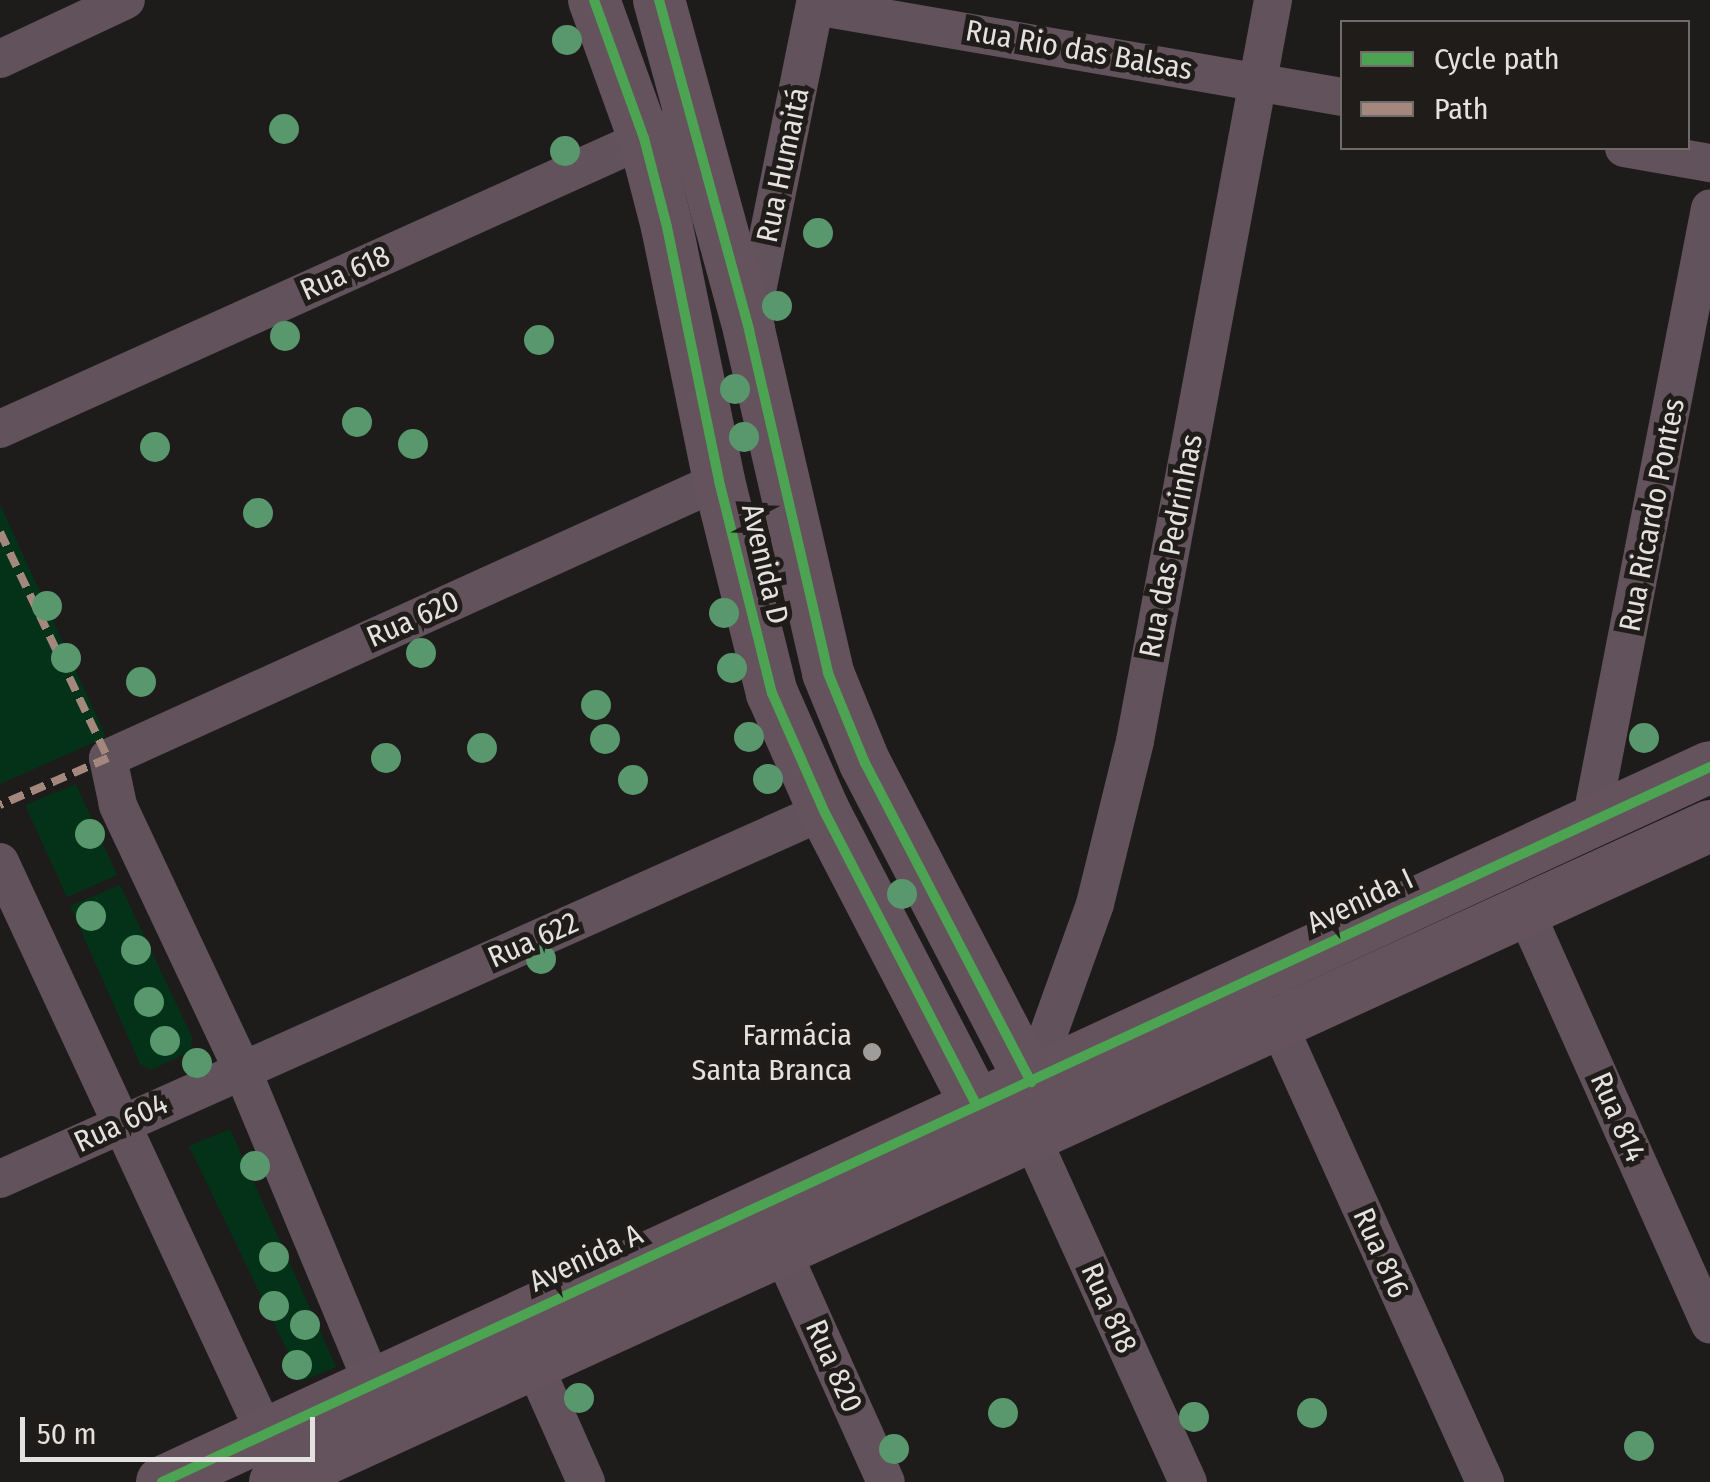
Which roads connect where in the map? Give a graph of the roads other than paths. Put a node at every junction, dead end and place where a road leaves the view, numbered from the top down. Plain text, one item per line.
1 (126, 0) edge
2 (594, 0) edge
3 (660, 0) edge
4 (1272, 0) edge
5 (816, 3) edge
6 (0, 59) edge
7 (1258, 81) junction
8 (1340, 97) edge
9 (692, 120) junction
10 (644, 138) junction
11 (1635, 150) edge
12 (1710, 163) edge
13 (1710, 208) edge
14 (749, 330) junction
15 (0, 429) edge
16 (719, 481) junction
17 (1710, 767) edge
18 (824, 811) junction
19 (1591, 821) junction
20 (1710, 826) edge
21 (0, 862) edge
22 (1525, 911) junction
23 (1278, 1024) junction
24 (242, 1069) junction
25 (1031, 1082) junction
26 (977, 1106) junction
27 (124, 1121) junction
28 (1030, 1134) junction
29 (0, 1179) edge
30 (782, 1251) junction
31 (1710, 1324) edge
32 (555, 1337) junction
33 (372, 1382) junction
34 (279, 1469) edge
35 (162, 1482) edge
36 (586, 1482) edge
37 (886, 1482) edge
38 (1188, 1482) edge
39 (1485, 1482) edge

1 - 6 street
2 - 10 street, Avenida D
3 - 9 street, Avenida D
4 - 7 street, Rua das Pedrinhas
5 - 7 street, Rua Rio das Balsas
5 - 14 street, Rua Humaitá
7 - 8 street, Rua Rio das Balsas
7 - 25 street, Rua das Pedrinhas
9 - 10 street, Rua 618
9 - 14 street, Avenida D
10 - 15 street, Rua 618
10 - 16 street, Avenida D
11 - 12 street
13 - 19 street, Rua Ricardo Pontes
14 - 25 street, Avenida D
16 - 18 street, Avenida D
16 - 24 street, Rua 620
17 - 19 street, Avenida I
18 - 24 street, Rua 622
18 - 26 street, Avenida D
19 - 25 street, Avenida I
20 - 22 street
21 - 27 street
22 - 23 street
22 - 31 street, Rua 814
23 - 28 street
23 - 39 street, Rua 816
24 - 27 street, Rua 604
24 - 33 street
25 - 26 street, Avenida A
25 - 28 street, Avenida D
26 - 28 street
26 - 32 street, Avenida A
27 - 29 street, Rua 604
27 - 34 street
28 - 30 street, Avenida A
28 - 38 street, Rua 818
30 - 32 street, Avenida A
30 - 37 street, Rua 820
32 - 33 street, Avenida A
32 - 34 street, Avenida A
32 - 36 street
33 - 34 street, Avenida A
34 - 35 street, Avenida A

